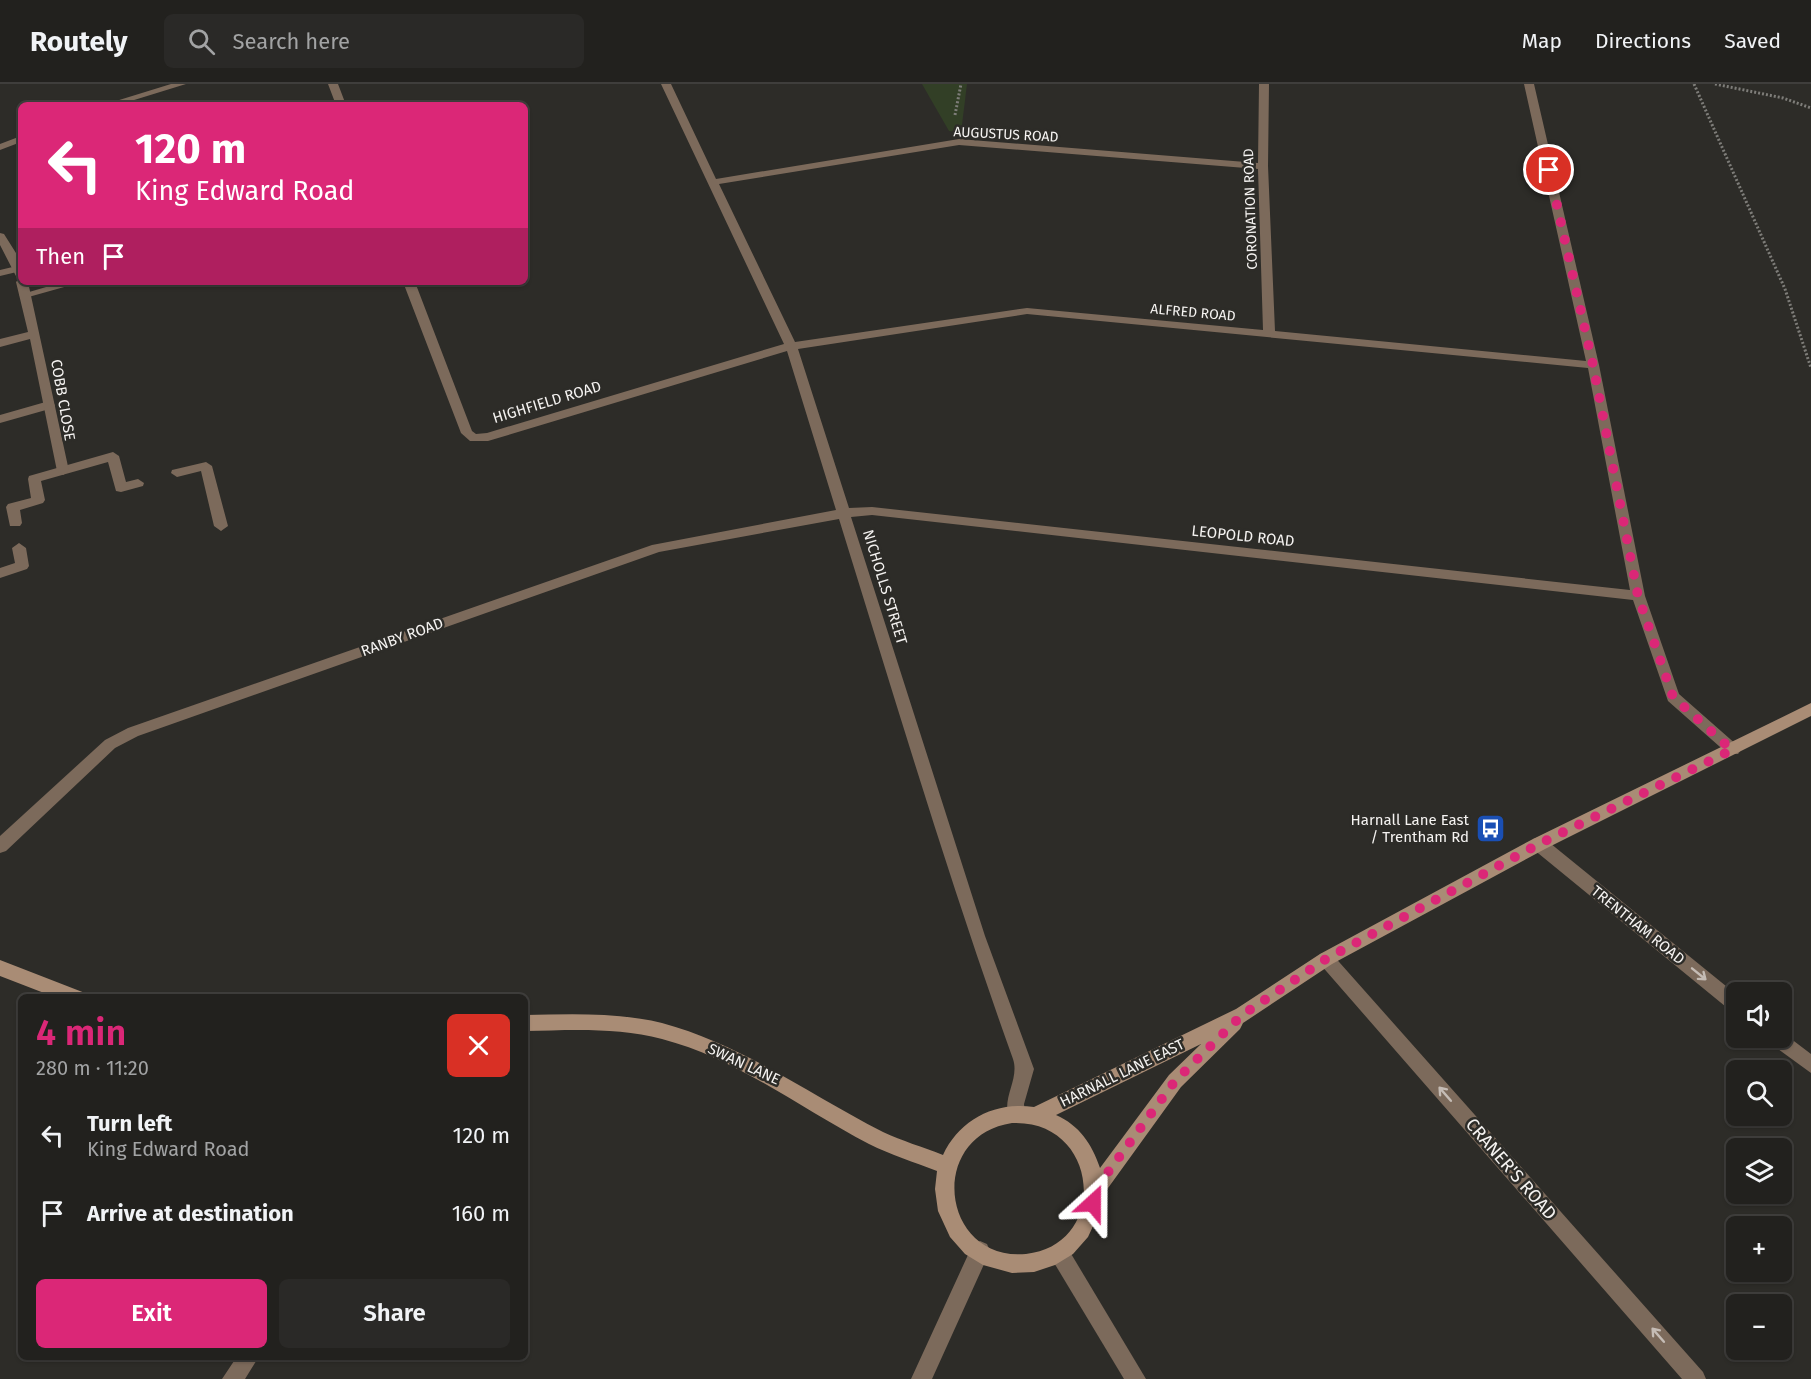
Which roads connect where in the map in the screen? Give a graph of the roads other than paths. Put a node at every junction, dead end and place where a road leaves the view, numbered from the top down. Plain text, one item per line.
1 (181, 84) edge
2 (333, 84) edge
3 (666, 84) edge
4 (1264, 84) edge
5 (1529, 84) edge
6 (152, 87) edge
7 (115, 102) edge
8 (340, 102) edge
9 (18, 140) edge
10 (0, 147) edge
11 (1263, 166) junction
12 (715, 182) junction
13 (0, 236) edge
14 (18, 268) edge
15 (18, 272) edge
16 (0, 273) edge
17 (23, 285) edge
18 (64, 285) edge
19 (410, 285) edge
20 (25, 295) junction
21 (35, 334) junction
22 (1269, 334) junction
23 (0, 343) edge
24 (791, 346) junction
25 (1593, 365) junction
26 (49, 405) junction
27 (0, 419) edge
28 (63, 471) junction
29 (177, 473) dead end
30 (138, 483) dead end
31 (845, 513) junction
32 (15, 523) dead end
33 (221, 526) dead end
34 (19, 548) dead end
35 (0, 573) edge
36 (1638, 596) junction
37 (1811, 709) edge
38 (1732, 750) junction
39 (1539, 844) junction
40 (0, 846) edge
41 (1326, 959) junction
42 (0, 968) edge
43 (68, 994) edge
44 (1726, 996) edge
45 (1242, 1015) junction
46 (528, 1023) edge
47 (1790, 1048) edge
48 (1811, 1065) edge
49 (1025, 1115) junction
50 (945, 1165) junction
51 (1095, 1190) junction
52 (980, 1251) junction
53 (1060, 1254) junction
54 (246, 1360) edge
55 (232, 1379) edge
56 (921, 1379) edge
57 (1136, 1379) edge
58 (1696, 1379) edge

1 - 6 street
2 - 8 street
3 - 12 street, NICHOLLS STREET
4 - 11 street, CORONATION ROAD
5 - 25 street
6 - 7 street
9 - 10 street
11 - 12 street, AUGUSTUS ROAD
11 - 22 street, CORONATION ROAD
12 - 24 street, NICHOLLS STREET
13 - 14 street
15 - 16 street
17 - 20 street, COBB CLOSE
18 - 20 street
19 - 24 street, HIGHFIELD ROAD
20 - 21 street, COBB CLOSE
21 - 23 street
21 - 26 street, COBB CLOSE
22 - 24 street, ALFRED ROAD
22 - 25 street, ALFRED ROAD
24 - 31 street, NICHOLLS STREET
25 - 36 street
26 - 27 street
26 - 28 street, COBB CLOSE
28 - 30 street
28 - 32 street
29 - 33 street
31 - 36 street, LEOPOLD ROAD
31 - 40 street, RANBY ROAD
31 - 49 street, NICHOLLS STREET
34 - 35 street
36 - 38 street
37 - 38 main road, HARNALL LANE EAST
38 - 39 main road, HARNALL LANE EAST
39 - 41 main road, HARNALL LANE EAST
39 -> 44 street, TRENTHAM ROAD
41 - 45 main road, HARNALL LANE EAST
58 -> 41 street, CRANER'S ROAD
42 - 43 main road
45 - 49 main road, HARNALL LANE EAST
45 - 51 main road, HARNALL LANE EAST
46 - 50 main road, SWAN LANE
47 - 48 street
49 - 50 main road
49 - 51 main road
50 - 52 main road
51 - 53 main road
52 - 53 main road
52 - 56 street
53 - 57 street
54 - 55 street

